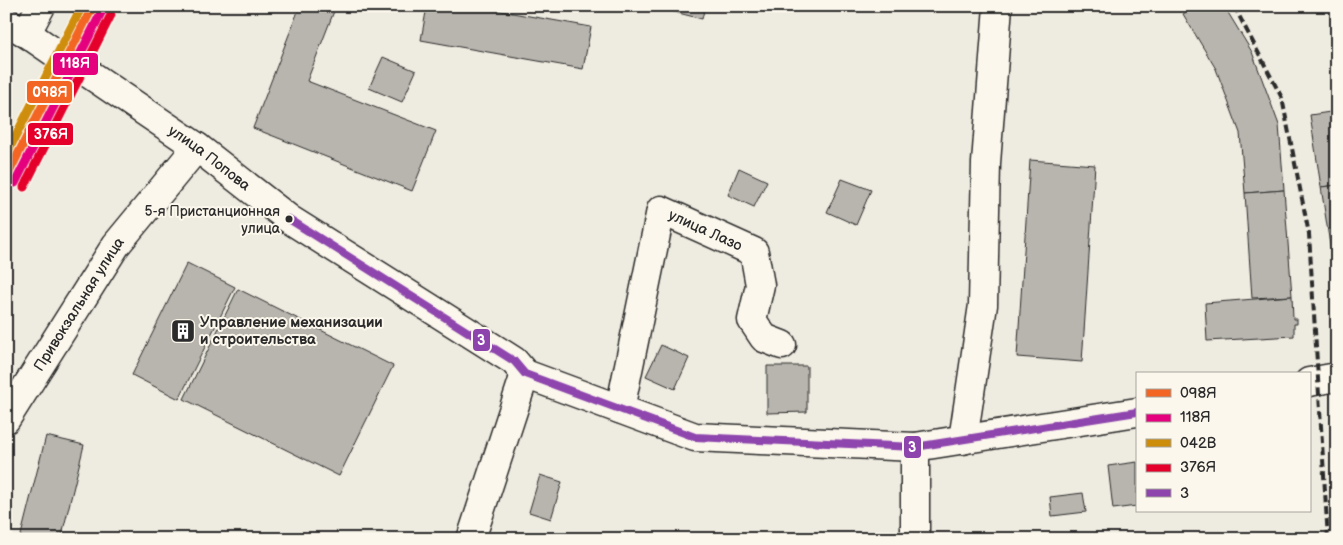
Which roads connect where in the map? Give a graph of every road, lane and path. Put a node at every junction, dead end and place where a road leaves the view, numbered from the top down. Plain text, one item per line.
1 (41, 6) edge
2 (998, 6) edge
3 (17, 27) edge
4 (197, 147) junction
5 (782, 345) dead end
6 (525, 374) junction
7 (1337, 377) edge
8 (1310, 382) edge
9 (620, 409) junction
10 (1136, 412) edge
11 (6, 419) edge
12 (964, 440) junction
13 (914, 448) junction
14 (471, 539) edge
15 (915, 539) edge

1 - 3 street
2 - 12 street
3 - 4 street, улица Попова
4 - 6 street, улица Попова
4 - 11 street, Привокзальная улица
5 - 9 street, улица Лазо
6 - 9 street, улица Попова
6 - 14 street
7 - 8 street
9 - 13 street, улица Попова
10 - 12 street, улица Попова
12 - 13 street, улица Попова
13 - 15 street

